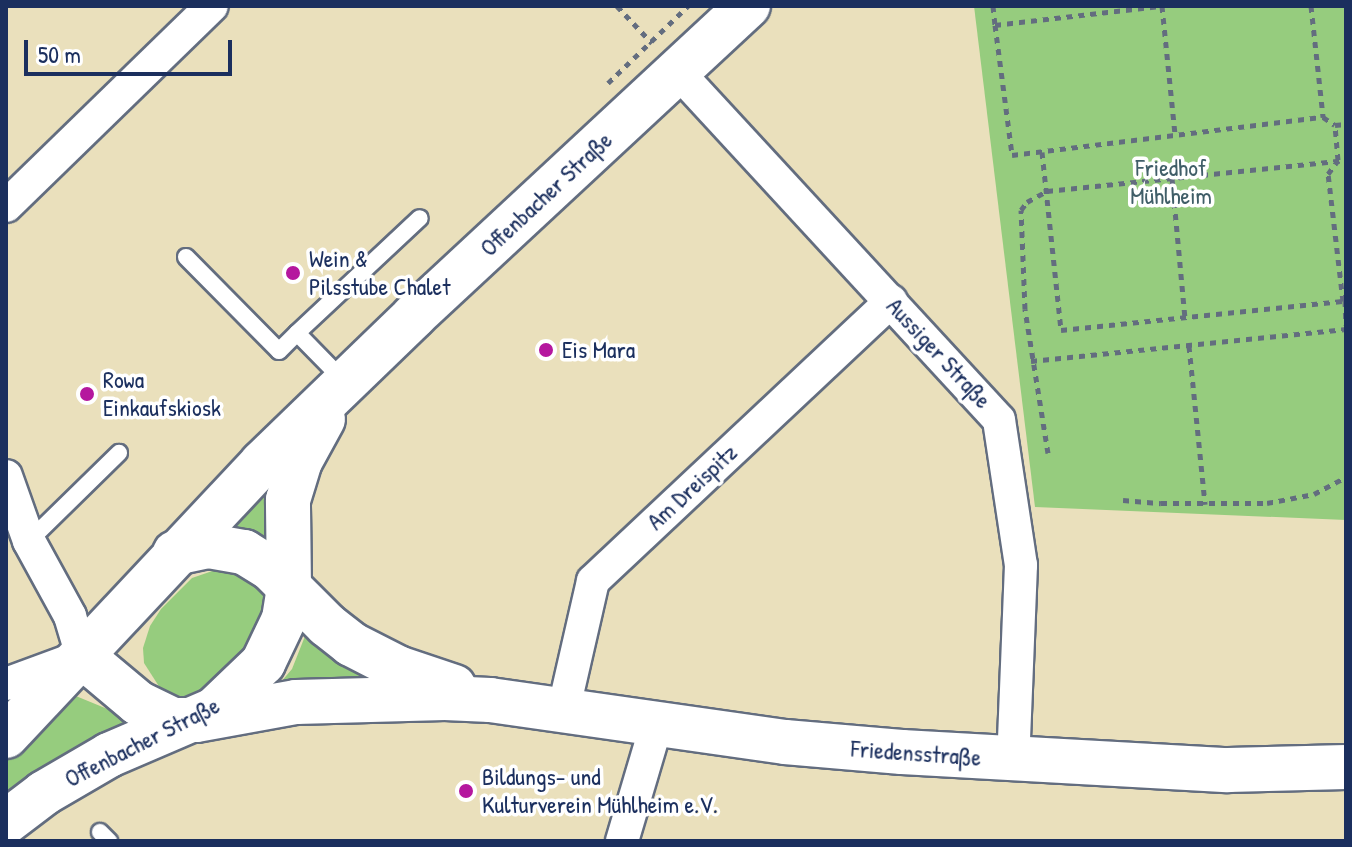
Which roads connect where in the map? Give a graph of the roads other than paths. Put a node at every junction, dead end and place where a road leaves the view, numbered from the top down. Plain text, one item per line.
1 (212, 6) edge
2 (748, 6) edge
3 (678, 72) junction
4 (6, 206) edge
5 (420, 218) dead end
6 (186, 257) dead end
7 (891, 301) junction
8 (297, 333) junction
9 (345, 382) junction
10 (119, 453) dead end
11 (6, 476) edge
12 (29, 541) junction
13 (175, 553) junction
14 (289, 588) junction
15 (82, 656) junction
16 (6, 684) edge
17 (490, 700) junction
18 (563, 712) junction
19 (196, 720) junction
20 (656, 726) junction
21 (6, 736) edge
22 (1013, 760) junction
23 (1346, 767) edge
24 (6, 822) edge
25 (622, 841) edge

1 - 4 street
2 - 3 main road, Offenbacher Straße
3 - 7 street, Aussiger Straße
3 - 9 main road, Offenbacher Straße
5 - 8 lane
6 - 8 lane
7 - 18 street, Am Dreispitz
7 - 22 street, Aussiger Straße
8 - 9 lane
9 - 13 main road, Offenbacher Straße
9 - 14 main road, Offenbacher Straße
10 - 12 lane
11 - 12 street
12 - 15 street
13 - 14 main road, Friedensstraße
13 - 15 main road, Offenbacher Straße
14 - 17 main road, Friedensstraße
14 - 19 main road, Offenbacher Straße
15 - 16 street
15 - 19 main road
15 - 21 main road, Offenbacher Straße
17 - 18 main road, Friedensstraße
17 - 19 main road, Friedensstraße
18 - 20 main road, Friedensstraße
19 - 24 main road, Offenbacher Straße
20 - 22 main road, Friedensstraße
20 - 25 street
22 - 23 main road, Friedensstraße

